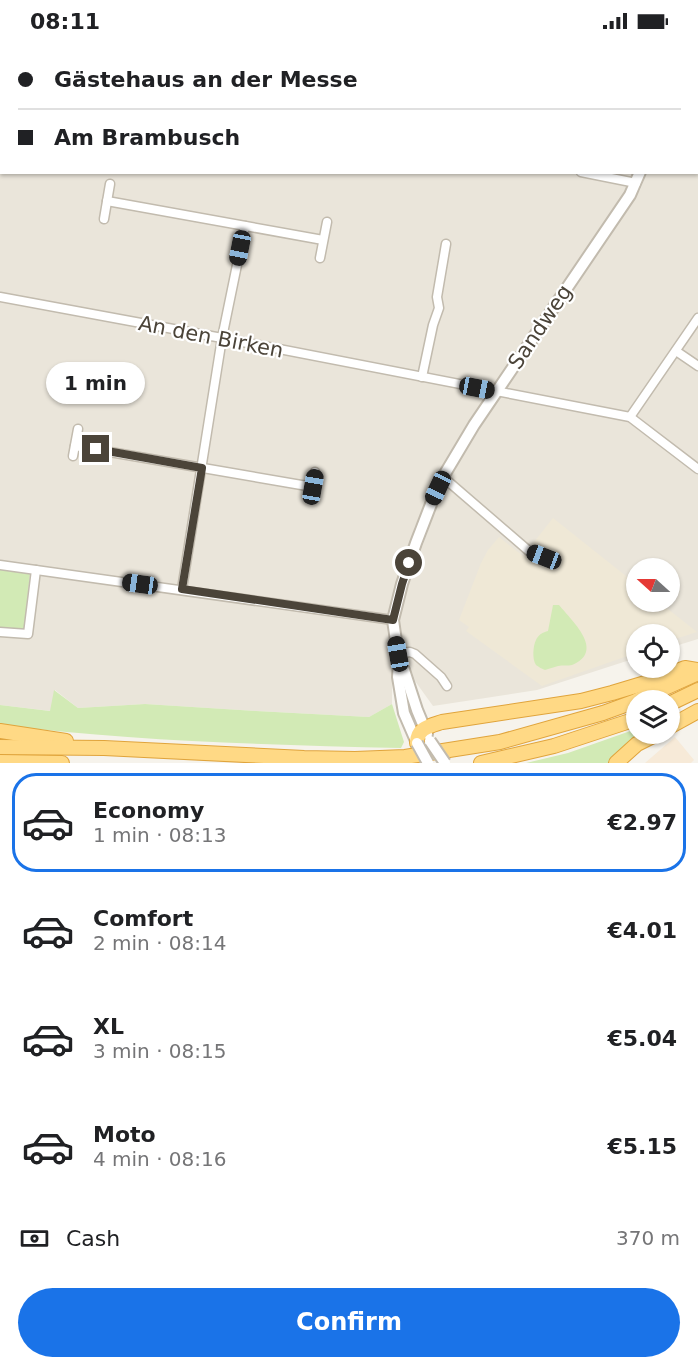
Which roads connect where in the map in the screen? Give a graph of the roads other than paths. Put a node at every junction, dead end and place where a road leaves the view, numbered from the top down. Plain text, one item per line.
1 (600, 174) edge
2 (638, 178) edge
3 (110, 184) dead end
4 (107, 201) junction
5 (104, 219) dead end
6 (327, 222) dead end
7 (245, 225) junction
8 (323, 240) junction
9 (446, 244) dead end
10 (320, 258) dead end
11 (0, 297) edge
12 (698, 318) edge
13 (222, 338) junction
14 (676, 351) junction
15 (698, 366) edge
16 (422, 377) junction
17 (496, 392) junction
18 (630, 417) junction
19 (78, 429) dead end
20 (75, 446) junction
21 (73, 456) dead end
22 (202, 468) junction
23 (698, 469) edge
24 (315, 472) dead end
25 (443, 477) junction
26 (313, 487) junction
27 (310, 499) dead end
28 (544, 557) dead end
29 (0, 565) edge
30 (36, 570) junction
31 (182, 589) junction
32 (393, 620) junction
33 (0, 632) edge
34 (399, 658) junction
35 (698, 671) edge
36 (447, 686) dead end
37 (659, 690) edge
38 (698, 690) edge
39 (680, 699) edge
40 (626, 705) edge
41 (698, 711) edge
42 (680, 721) edge
43 (626, 722) edge
44 (424, 728) junction
45 (0, 731) edge
46 (423, 742) junction
47 (637, 744) edge
48 (0, 747) edge
49 (104, 748) junction
50 (0, 762) edge
51 (62, 763) edge
52 (428, 763) edge
53 (445, 763) edge
54 (481, 763) edge
55 (616, 763) edge

1 - 2 street
2 - 17 street, Sandweg
3 - 4 street
4 - 5 street
4 - 7 street
6 - 8 street
7 - 8 street
7 - 13 street
8 - 10 street
9 - 16 street
11 - 13 street, An den Birken
12 - 14 street
13 - 16 street, An den Birken
13 - 22 street
14 - 15 street
14 - 18 street
16 - 17 street, An den Birken
17 - 18 street, An den Birken
17 - 25 street, Sandweg
18 - 23 street
19 - 20 street
20 - 21 street
20 - 22 street
22 - 26 street
22 - 31 street
24 - 26 street
25 - 28 street
25 - 32 street, Sandweg
26 - 27 street
29 - 30 street
30 - 31 street
30 - 33 street
31 - 32 street
32 - 34 street, Sandweg
34 - 36 street
34 - 44 street, Sandweg
34 - 46 street, Sandweg
35 - 37 highway
35 - 44 highway
38 - 39 highway
40 - 49 highway
41 - 42 highway
43 - 54 highway
44 - 46 highway
45 - 49 highway
46 - 52 street, Sandweg, bridge
46 - 53 street, Sandweg, bridge
47 - 55 highway
48 - 49 highway
50 - 51 highway

